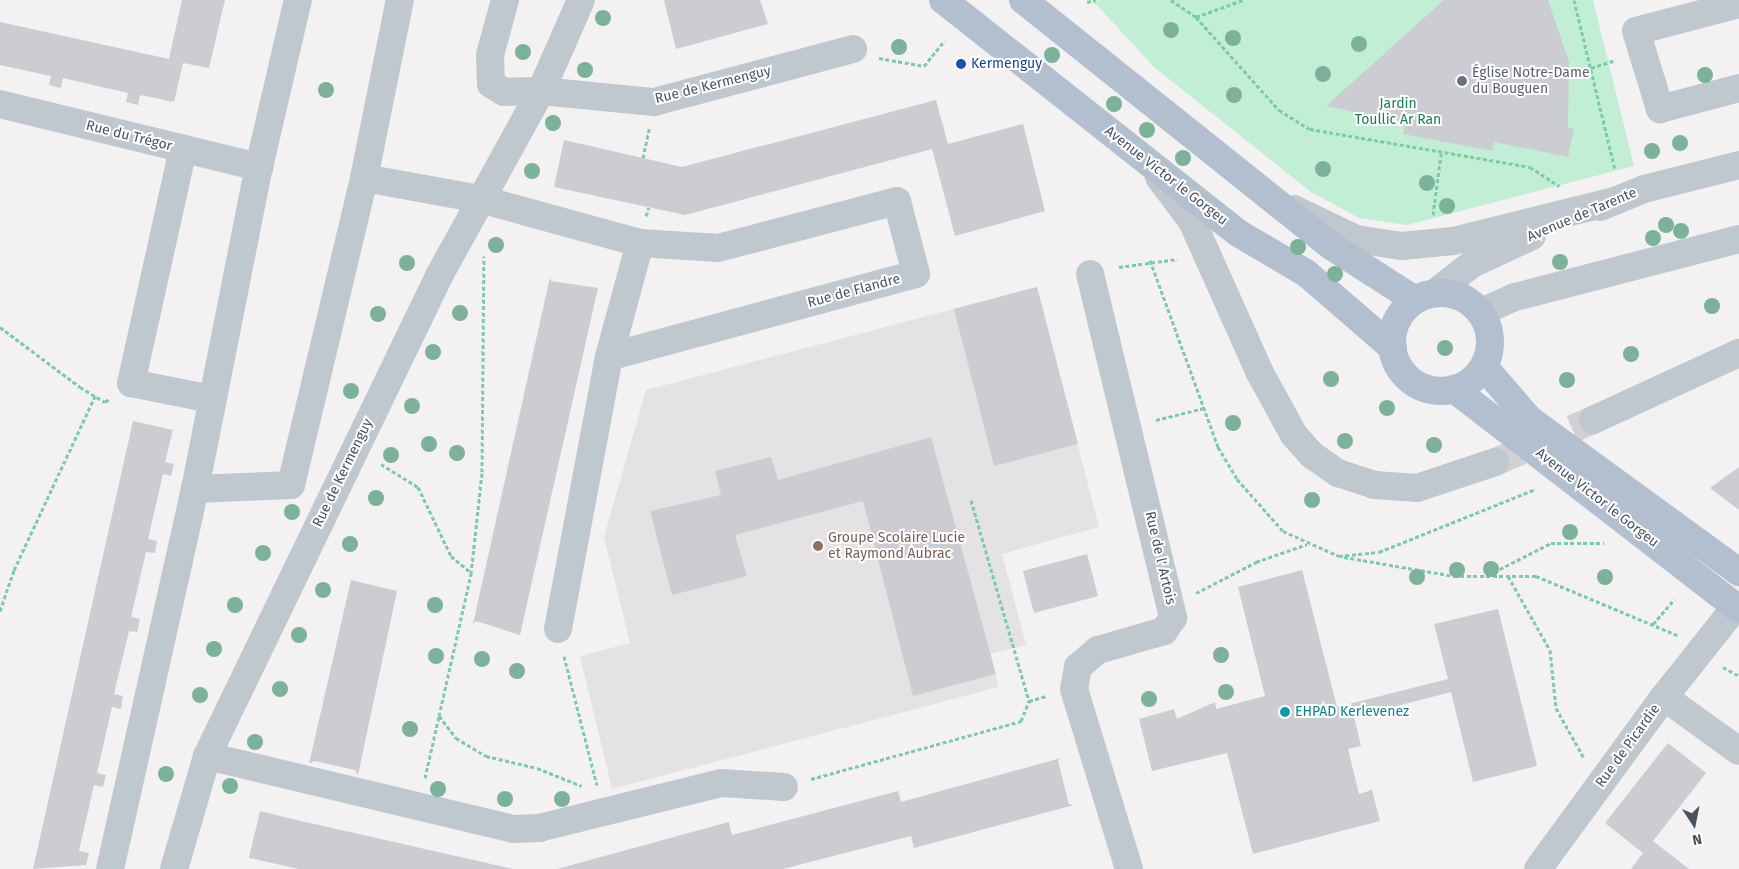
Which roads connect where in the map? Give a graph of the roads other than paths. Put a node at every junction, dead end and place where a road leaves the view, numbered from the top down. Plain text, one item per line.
1 (298, 0) edge
2 (400, 0) edge
3 (505, 0) edge
4 (580, 0) edge
5 (943, 0) edge
6 (1023, 0) edge
7 (1739, 4) edge
8 (853, 49) road end
9 (1739, 88) edge
10 (541, 91) junction
11 (0, 104) edge
12 (183, 149) junction
13 (1146, 160) junction
14 (1739, 165) edge
15 (258, 167) junction
16 (364, 178) junction
17 (1616, 188) junction
18 (1269, 194) junction
19 (480, 199) junction
20 (1739, 239) edge
21 (640, 243) junction
22 (1090, 274) road end
23 (1426, 296) junction
24 (1481, 312) junction
25 (1393, 348) junction
26 (1739, 353) edge
27 (609, 357) junction
28 (1484, 367) junction
29 (1454, 389) junction
30 (211, 398) junction
31 (1593, 420) tunnel mouth
32 (1495, 462) tunnel mouth
33 (291, 485) junction
34 (336, 485) junction
35 (195, 489) junction
36 (1739, 572) edge
37 (1737, 607) edge
38 (558, 629) road end
39 (1664, 697) junction
40 (1739, 751) edge
41 (207, 756) junction
42 (784, 787) road end
43 (110, 869) edge
44 (174, 869) edge
45 (1129, 869) edge
46 (1538, 869) edge

1 - 15 street
2 - 16 street
3 - 10 street, Rue de Kermenguy
4 - 10 street, Rue de Kermenguy
5 - 13 main road, Avenue Victor le Gorgeu
6 - 18 main road
7 - 9 street
8 - 10 street, Rue de Kermenguy
10 - 19 street, Rue de Kermenguy
11 - 12 street, Rue du Trégor
12 - 15 street, Rue du Trégor
12 - 30 street
13 - 25 main road, Avenue Victor le Gorgeu
13 - 32 street
14 - 17 street, Avenue de Tarente
15 - 30 street
16 - 19 street, Rue de Flandre
16 - 33 street
17 - 18 street
17 - 23 street, Avenue de Tarente
18 - 23 main road
19 - 21 street, Rue de Flandre
19 - 34 street, Rue de Kermenguy
20 - 24 street
21 - 27 street
21 - 27 street, Rue de Flandre
22 - 45 street, Rue de l' Artois
23 - 24 main road
23 - 25 main road
24 - 28 main road
25 - 29 main road
26 - 31 street
27 - 38 street
28 - 29 main road
28 - 36 main road, Avenue Victor le Gorgeu
29 - 37 main road, Avenue Victor le Gorgeu
30 - 35 street
33 - 34 street
33 - 35 street
34 - 41 street, Rue de Kermenguy
35 - 43 street
37 - 39 street
39 - 40 street, Rue de Picardie
39 - 46 street, Rue de Picardie
41 - 42 street
41 - 44 street, Rue de Kermenguy

